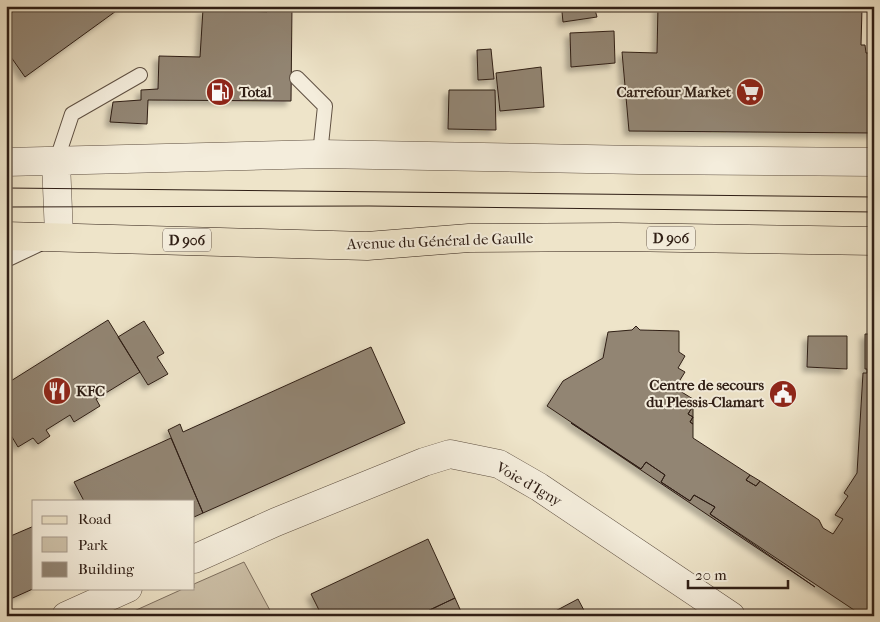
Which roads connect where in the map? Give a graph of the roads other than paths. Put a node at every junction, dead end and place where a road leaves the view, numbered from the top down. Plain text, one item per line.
1 (140, 75) dead end
2 (297, 78) dead end
3 (320, 154) junction
4 (6, 162) edge
5 (56, 162) junction
6 (874, 162) edge
7 (6, 236) edge
8 (59, 236) junction
9 (874, 241) edge
10 (6, 260) edge
11 (195, 559) edge
12 (124, 590) edge
13 (66, 616) edge
14 (731, 616) edge

1 - 5 lane
2 - 3 lane
3 - 5 street
3 - 6 street
4 - 5 street
5 - 8 street
7 - 8 main road, Avenue du Général de Gaulle / D 906
8 - 9 main road, Avenue du Général de Gaulle / D 906
8 - 10 lane
11 - 14 street, Voie d'Igny
12 - 13 street

